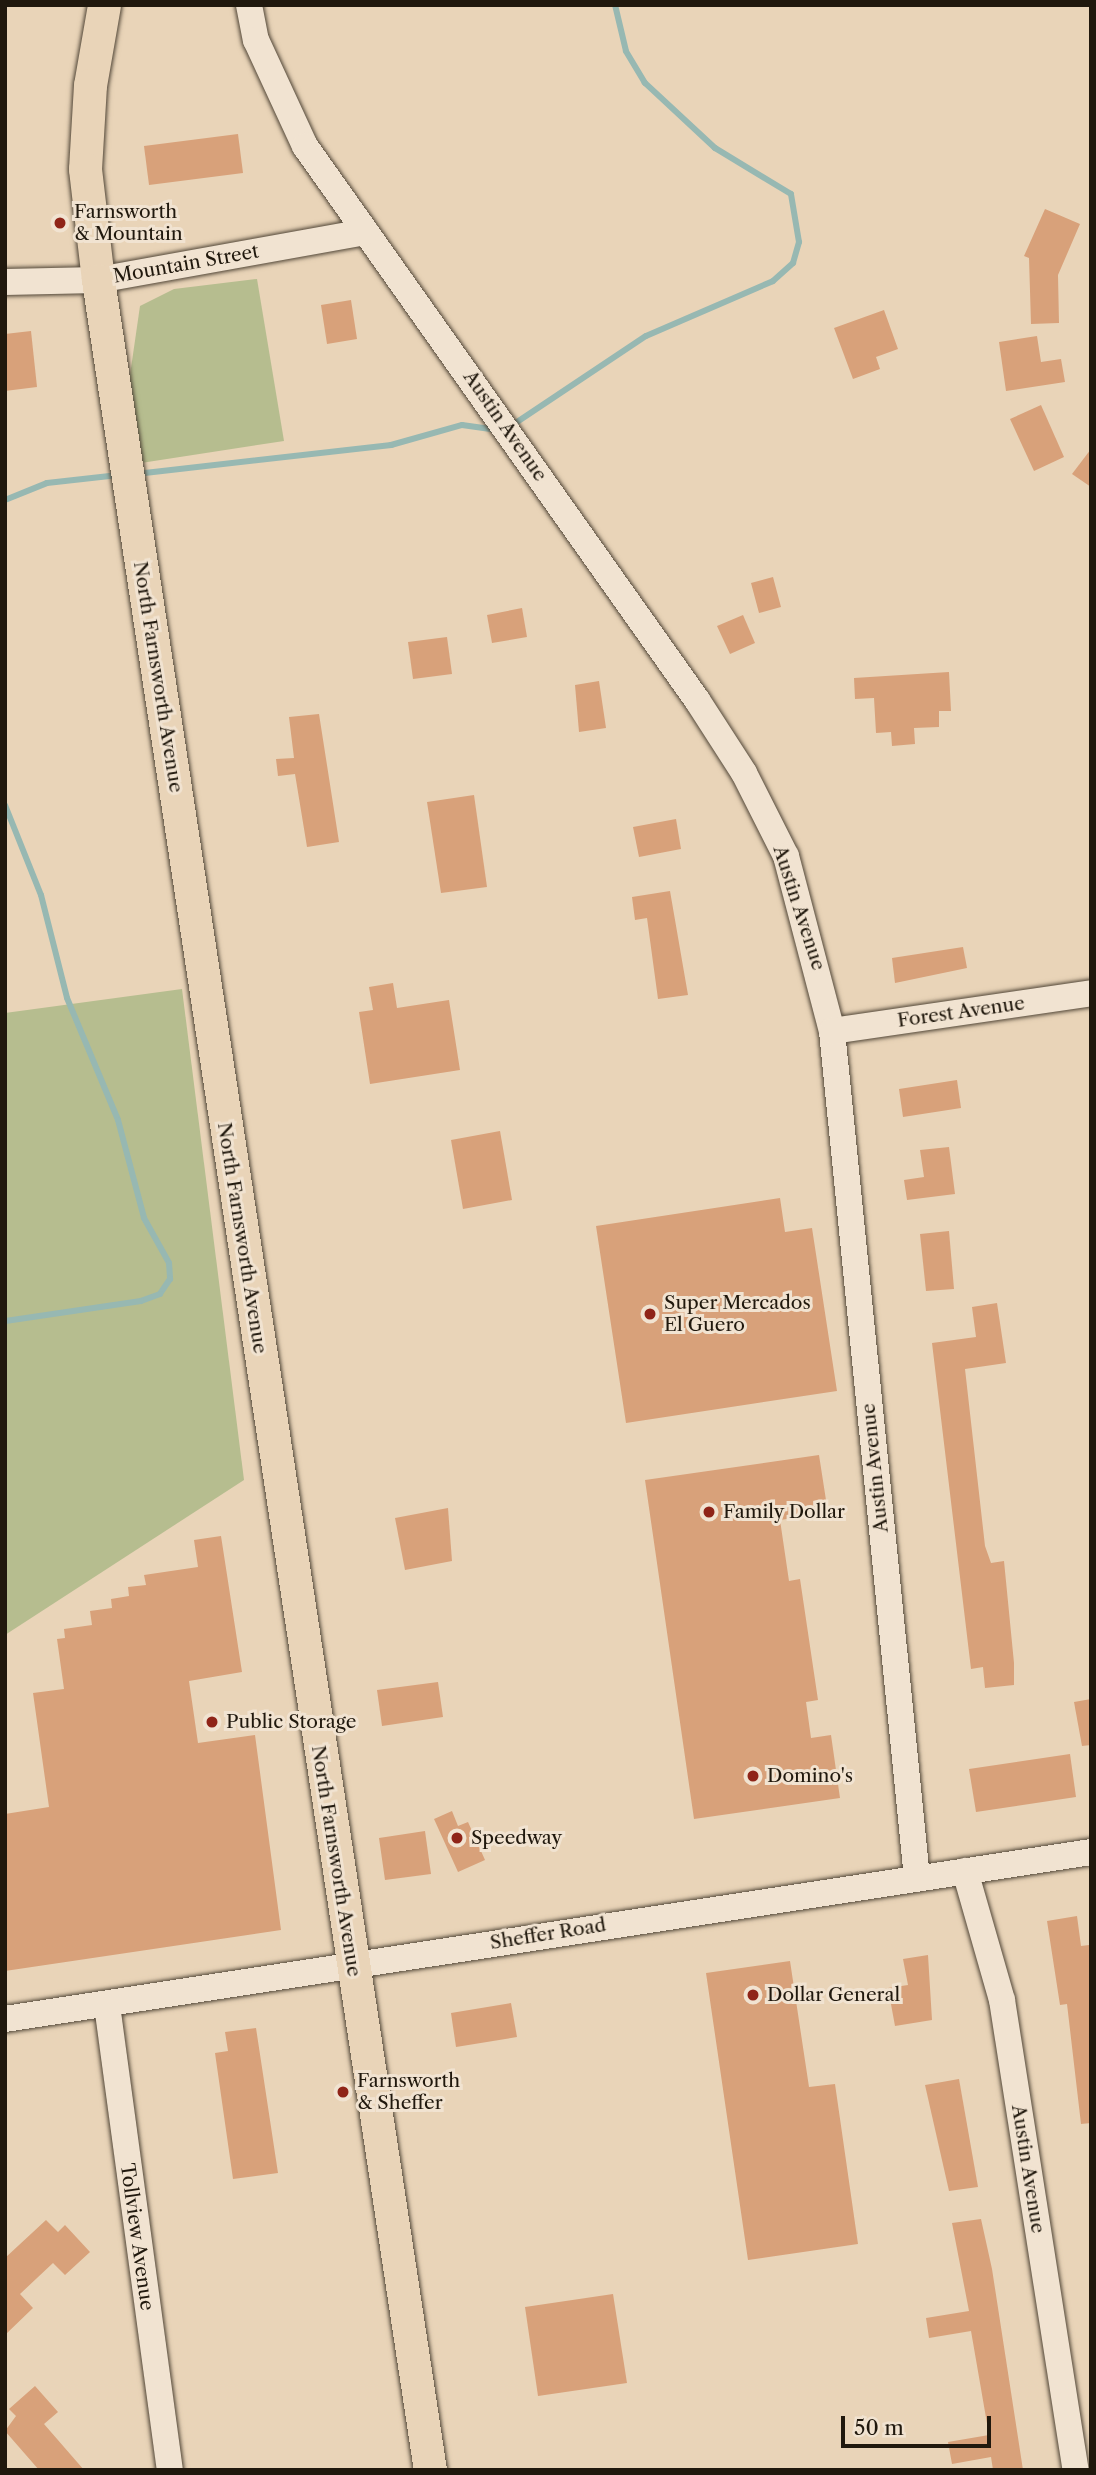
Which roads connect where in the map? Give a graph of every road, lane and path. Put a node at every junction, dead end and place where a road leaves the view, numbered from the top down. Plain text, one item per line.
1 (104, 5) edge
2 (250, 5) edge
3 (366, 232) junction
4 (99, 280) junction
5 (5, 282) edge
6 (1091, 993) edge
7 (832, 1031) junction
8 (1091, 1852) edge
9 (965, 1871) junction
10 (917, 1878) junction
11 (352, 1965) junction
12 (107, 2005) junction
13 (5, 2020) edge
14 (170, 2470) edge
15 (430, 2470) edge
16 (1076, 2470) edge

1 - 4 main road, North Farnsworth Avenue
2 - 3 street, Austin Avenue
3 - 4 street, Mountain Street
3 - 7 street, Austin Avenue
4 - 5 street, Mountain Street
4 - 11 main road, North Farnsworth Avenue
6 - 7 street, Forest Avenue
7 - 10 street, Austin Avenue
8 - 9 street, Sheffer Road
9 - 10 street, Sheffer Road
9 - 16 street, Austin Avenue
10 - 11 street, Sheffer Road
11 - 12 street, Sheffer Road
11 - 15 main road, North Farnsworth Avenue
12 - 13 street, Sheffer Road
12 - 14 street, Tollview Avenue

